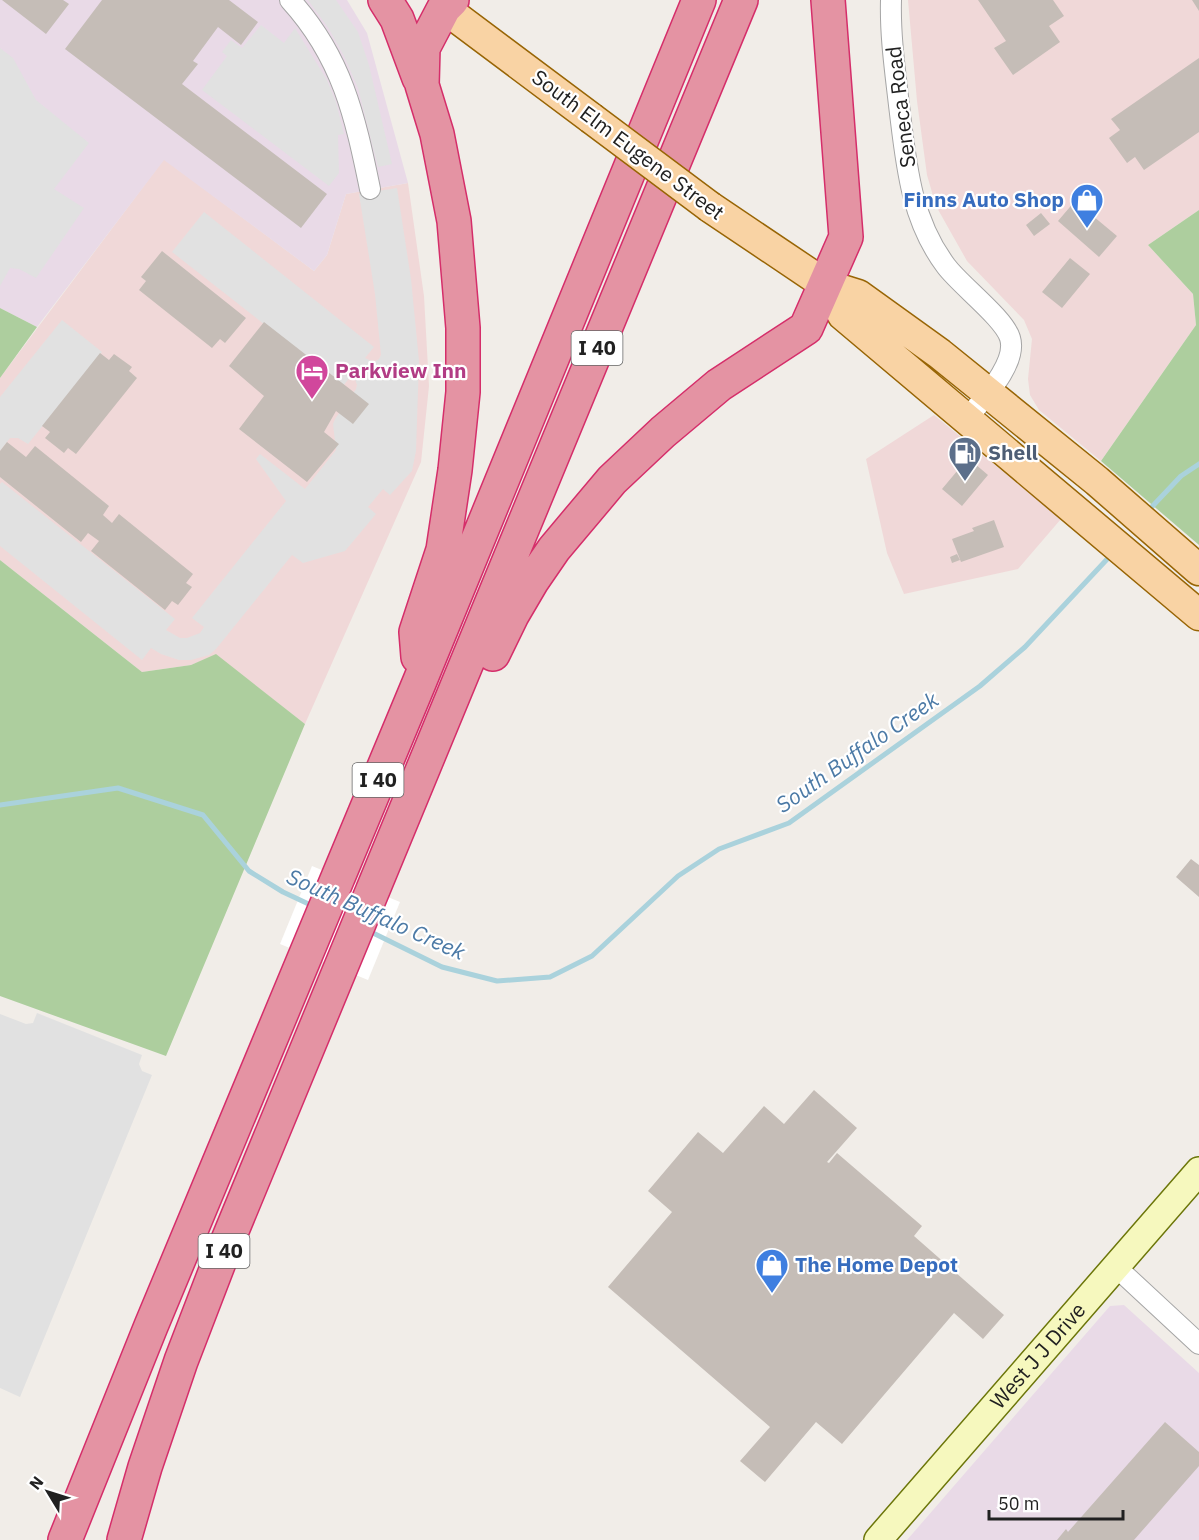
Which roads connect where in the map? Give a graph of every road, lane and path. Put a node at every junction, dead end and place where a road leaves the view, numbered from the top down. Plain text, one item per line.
1 (290, 0) edge
2 (385, 0) edge
3 (699, 0) edge
4 (741, 0) edge
5 (828, 0) edge
6 (891, 0) edge
7 (443, 3) edge
8 (422, 85) junction
9 (369, 189) dead end
10 (826, 285) junction
11 (987, 392) junction
12 (966, 420) junction
13 (1199, 570) edge
14 (1199, 615) edge
15 (419, 683) junction
16 (453, 697) junction
17 (1199, 1171) edge
18 (1115, 1266) junction
19 (1199, 1344) edge
20 (83, 1498) junction
21 (49, 1540) edge
22 (65, 1540) edge
23 (124, 1540) edge
24 (878, 1540) edge

1 - 9 street
2 - 8 highway
3 - 15 highway, I 40
4 - 16 highway, I 40
5 - 10 highway
6 - 11 street, Seneca Road
7 - 8 highway
7 - 10 main road, South Elm Eugene Street, bridge
8 - 15 highway
10 - 11 main road, South Elm Eugene Street
10 - 12 main road, South Elm Eugene Street
10 - 16 highway
11 - 12 street, Seneca Road
11 - 13 main road, South Elm Eugene Street
12 - 14 main road, South Elm Eugene Street
15 - 20 highway, I 40
16 - 23 highway, I 40
17 - 18 street, West J J Drive
18 - 19 street
18 - 24 street, West J J Drive
20 - 21 highway
20 - 22 highway, I 40

